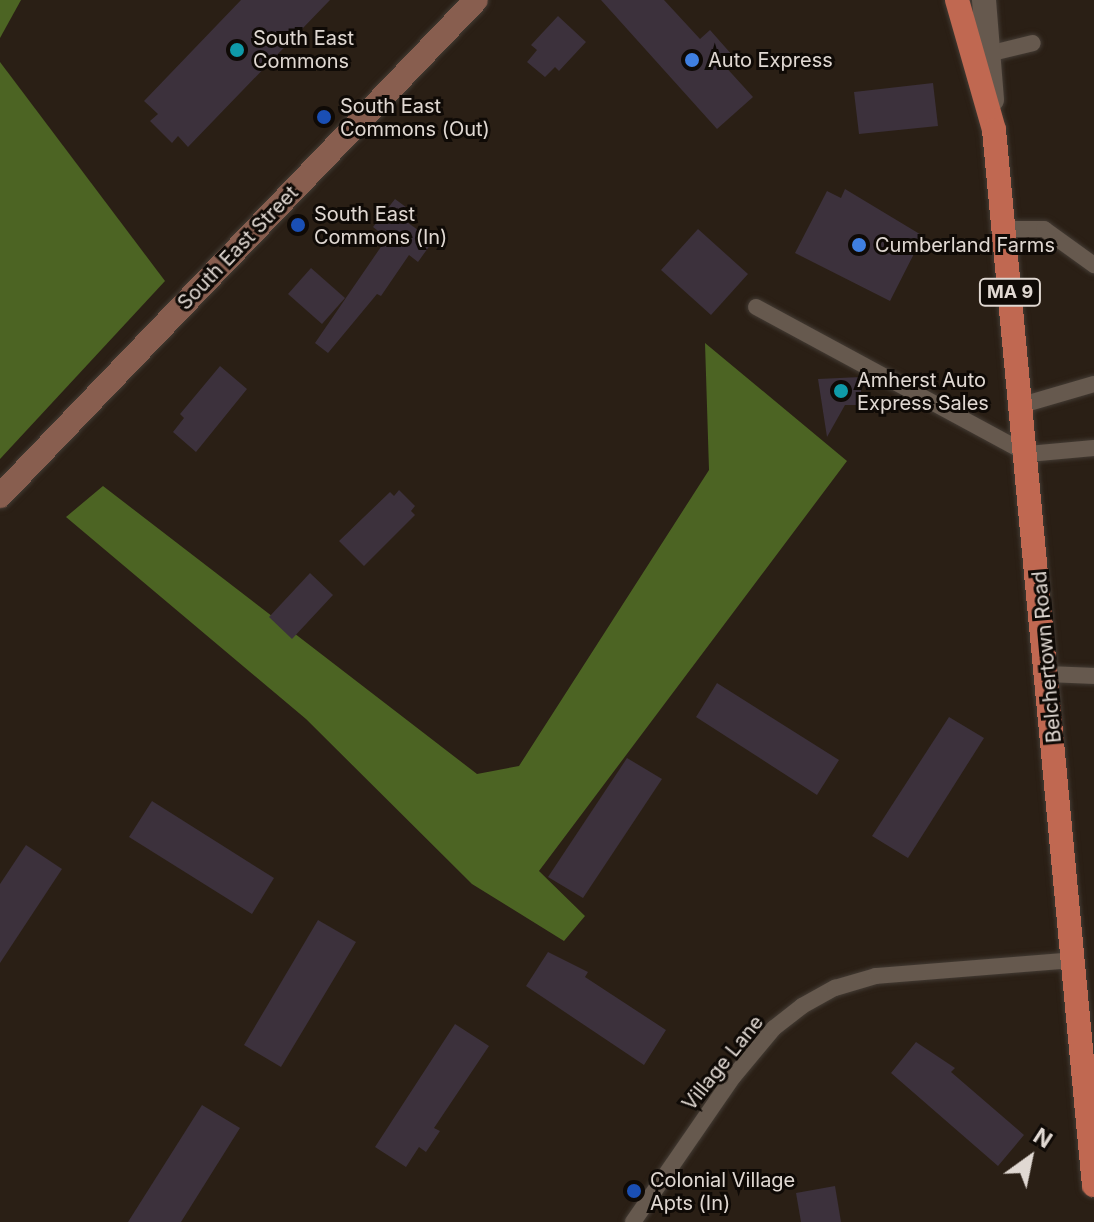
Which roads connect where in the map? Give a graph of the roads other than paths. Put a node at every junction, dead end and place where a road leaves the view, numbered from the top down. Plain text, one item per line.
1 (476, 0) edge
2 (957, 0) edge
3 (984, 0) edge
4 (1033, 43) dead end
5 (988, 54) junction
6 (994, 130) junction
7 (1004, 229) junction
8 (1094, 265) edge
9 (756, 307) dead end
10 (1094, 384) edge
11 (1022, 405) junction
12 (1094, 448) edge
13 (1028, 454) junction
14 (0, 496) edge
15 (1049, 674) junction
16 (1094, 676) edge
17 (1074, 960) junction
18 (1094, 1185) edge
19 (633, 1222) edge

1 - 14 main road, South East Street
2 - 6 highway, Belchertown Road / MA 9
3 - 5 street, Belchertown Road
4 - 5 lane
5 - 6 street, Belchertown Road
6 - 7 highway, Belchertown Road / MA 9
7 - 8 lane
7 - 11 highway, Belchertown Road / MA 9
9 - 13 lane
10 - 11 lane
11 - 13 highway, Belchertown Road / MA 9
12 - 13 lane
13 - 15 highway, Belchertown Road / MA 9
15 - 16 lane
15 - 17 highway, Belchertown Road / MA 9
17 - 18 highway, Belchertown Road / MA 9
17 - 19 lane, Village Lane

